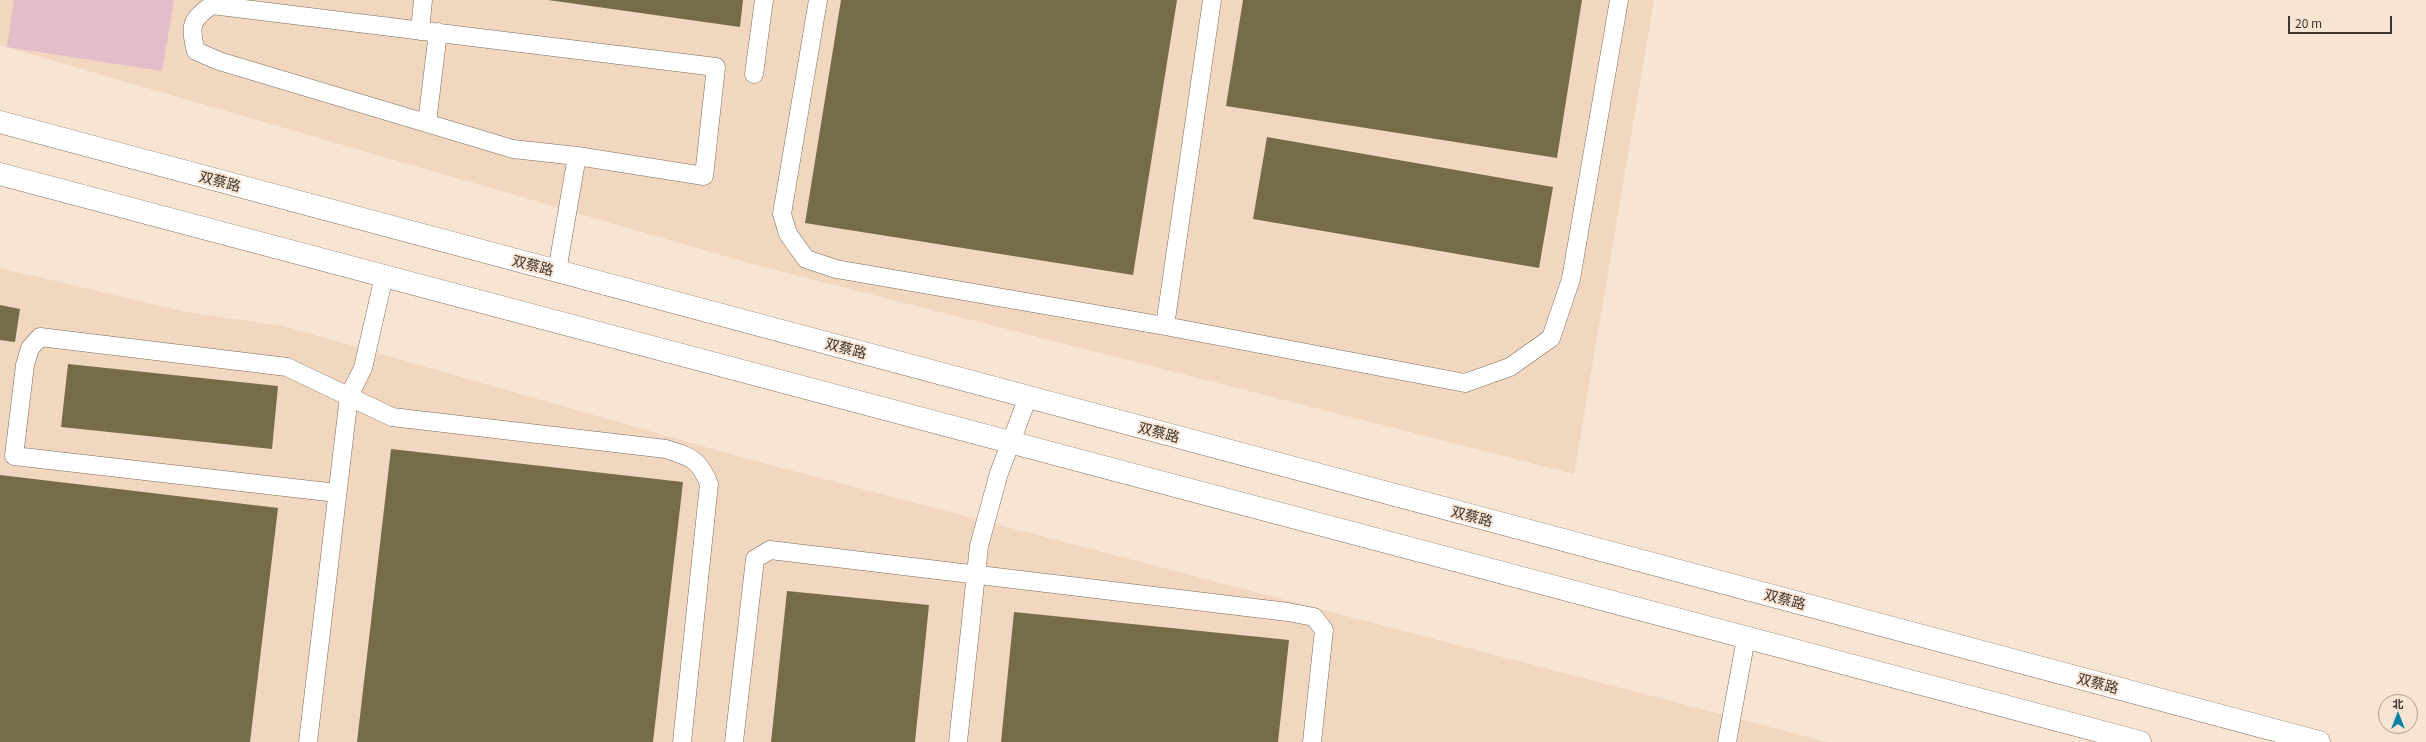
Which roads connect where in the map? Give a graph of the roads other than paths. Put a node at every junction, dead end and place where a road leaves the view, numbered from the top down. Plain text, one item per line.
1 (423, 0) edge
2 (764, 0) edge
3 (818, 0) edge
4 (1212, 0) edge
5 (1619, 0) edge
6 (420, 31) junction
7 (438, 32) junction
8 (754, 74) dead end
9 (0, 122) edge
10 (427, 123) junction
11 (576, 156) junction
12 (0, 174) edge
13 (557, 271) junction
14 (384, 276) junction
15 (1165, 326) junction
16 (349, 396) junction
17 (1028, 397) junction
18 (1011, 442) junction
19 (7, 455) edge
20 (337, 493) junction
21 (977, 574) junction
22 (1746, 638) junction
23 (308, 742) edge
24 (682, 742) edge
25 (734, 742) edge
26 (958, 742) edge
27 (1312, 742) edge
28 (1727, 742) edge
29 (2140, 742) edge
30 (2318, 742) edge

1 - 6 lane
2 - 8 lane
3 - 15 lane
4 - 15 lane
5 - 15 lane
6 - 7 lane
6 - 10 lane
7 - 10 lane
7 - 11 lane
9 - 13 street, 双蔡路
10 - 11 lane
11 - 13 lane
12 - 14 street
13 - 17 street, 双蔡路
14 - 16 lane
14 - 18 street
16 - 19 lane
16 - 20 lane
16 - 24 lane
17 - 18 lane
17 - 30 street, 双蔡路
18 - 21 lane
18 - 22 street
19 - 20 lane
20 - 23 lane
21 - 25 lane
21 - 26 lane
21 - 27 lane
22 - 28 lane
22 - 29 street

